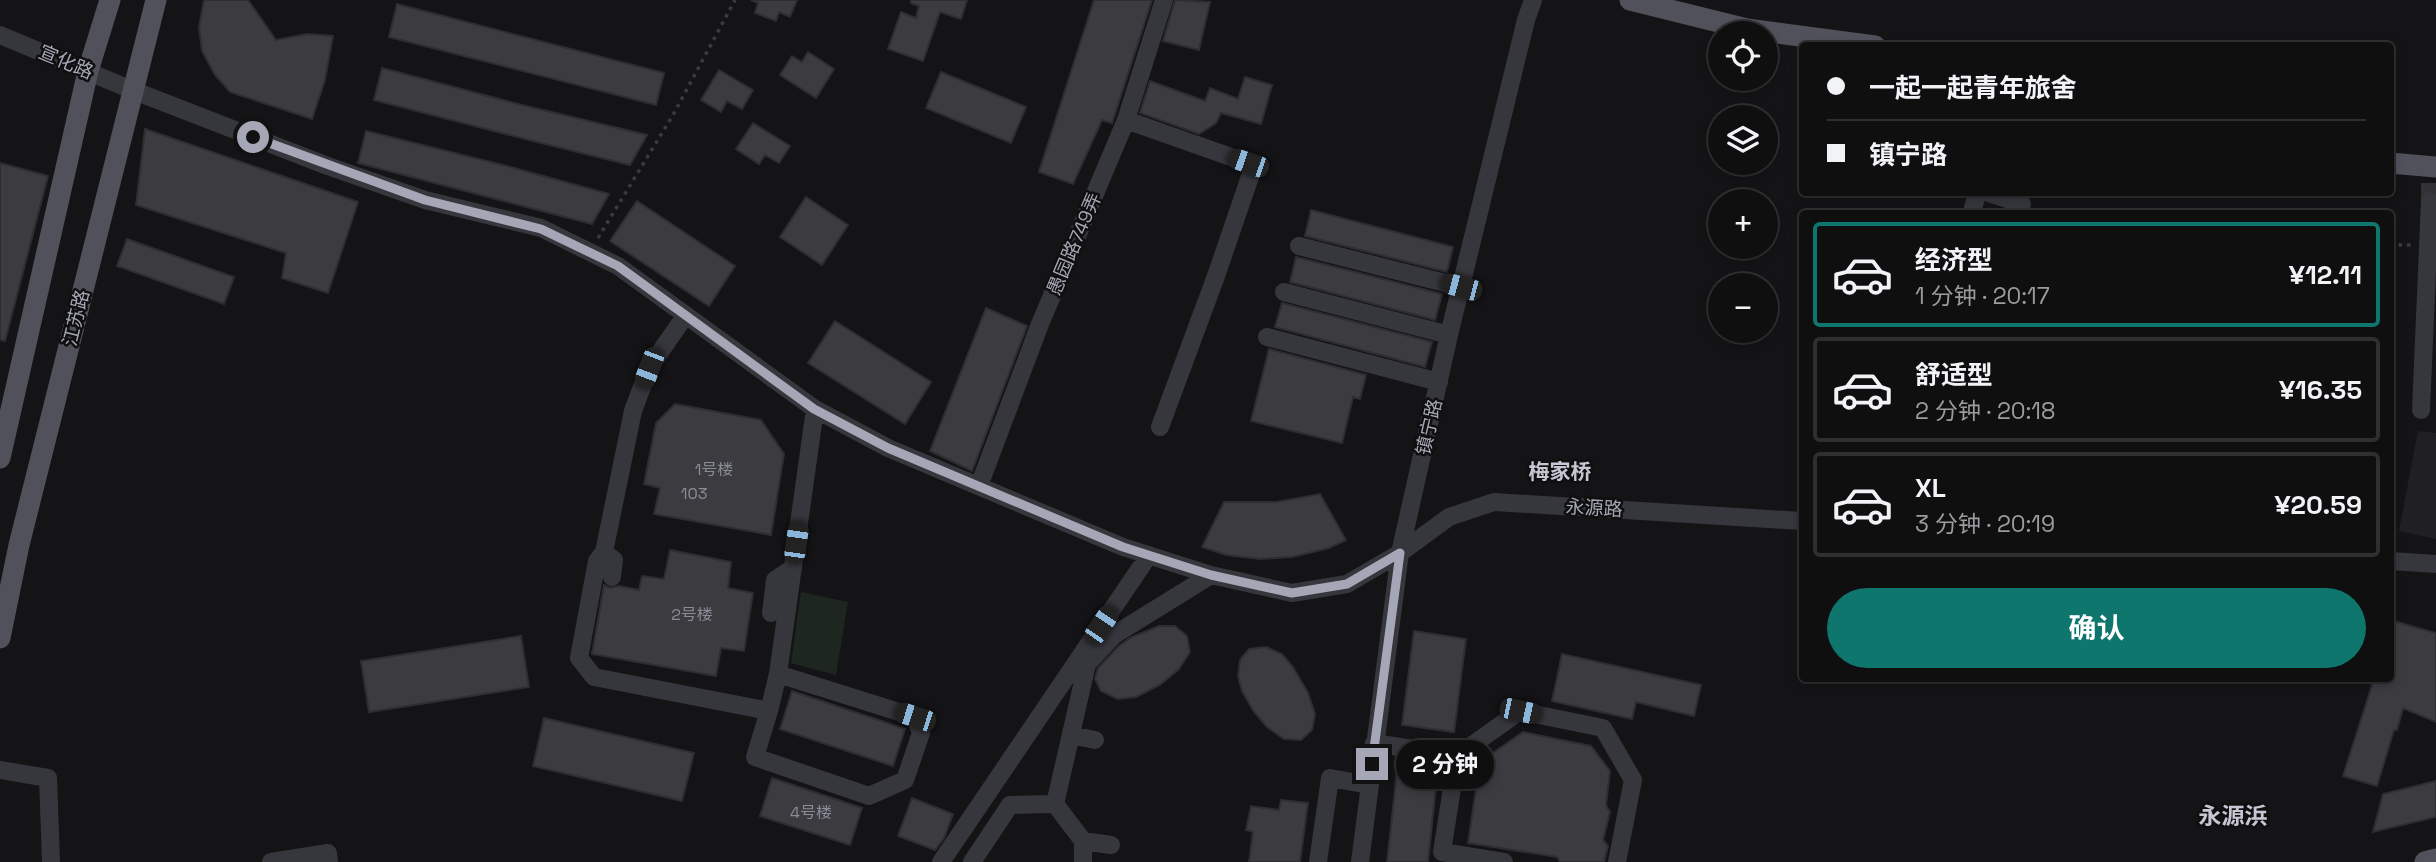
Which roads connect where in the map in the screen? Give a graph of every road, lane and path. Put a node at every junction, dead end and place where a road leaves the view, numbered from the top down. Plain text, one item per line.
1 (110, 0) edge
2 (156, 0) edge
3 (735, 0) edge
4 (1164, 0) edge
5 (1533, 0) edge
6 (1630, 0) edge
7 (0, 35) edge
8 (1845, 42) edge
9 (88, 71) junction
10 (132, 90) junction
11 (1126, 120) junction
12 (2394, 164) edge
13 (2432, 170) edge
14 (1998, 196) edge
15 (2430, 201) dead end
16 (2022, 204) dead end
17 (1299, 246) dead end
18 (590, 252) junction
19 (1461, 287) junction
20 (1284, 292) dead end
21 (685, 316) junction
22 (1449, 335) junction
23 (1267, 337) dead end
24 (1439, 382) junction
25 (814, 409) junction
26 (2421, 410) dead end
27 (1160, 427) dead end
28 (0, 458) edge
29 (979, 486) junction
30 (1799, 521) edge
31 (604, 552) junction
32 (1400, 553) junction
33 (1149, 555) junction
34 (2394, 561) edge
35 (2436, 564) edge
36 (793, 568) junction
37 (1211, 575) junction
38 (612, 578) dead end
39 (771, 613) dead end
40 (0, 638) edge
41 (778, 674) junction
42 (769, 711) junction
43 (1071, 735) junction
44 (1095, 740) dead end
45 (1374, 743) junction
46 (1457, 756) junction
47 (0, 770) edge
48 (1369, 785) junction
49 (1055, 804) junction
50 (1083, 841) junction
51 (1111, 845) dead end
52 (2436, 859) edge
53 (51, 862) edge
54 (271, 862) edge
55 (329, 862) edge
56 (941, 862) edge
57 (972, 862) edge
58 (1083, 862) edge
59 (1318, 862) edge
60 (1360, 862) edge
61 (1504, 862) edge
62 (1617, 862) edge
63 (2425, 862) edge

1 - 9 main road
2 - 10 main road, 江苏路
3 - 18 path
4 - 11 street, 愚园路749弄
5 - 19 street, 镇宁路
6 - 8 main road
7 - 9 street, 宣化路
9 - 10 street, 宣化路
9 - 28 main road
10 - 18 street, 宣化路
10 - 40 main road, 江苏路
11 - 27 street
11 - 29 street, 愚园路749弄
12 - 13 main road
14 - 16 street
15 - 26 street
17 - 19 street
18 - 21 street, 宣化路
19 - 22 street, 镇宁路
20 - 22 street
21 - 25 street, 宣化路
21 - 31 street
22 - 24 street, 镇宁路
23 - 24 street
24 - 32 street, 镇宁路
25 - 29 street, 永源路
25 - 36 street
29 - 33 street, 永源路
30 - 32 street, 永源路
31 - 38 street
31 - 42 street
32 - 37 street, 永源路
32 - 45 street, 镇宁路
33 - 37 street, 永源路
33 - 56 street
34 - 35 street
36 - 39 street
36 - 41 street
37 - 43 street
41 - 42 street
41 - 42 street
43 - 44 street
43 - 49 street
45 - 46 street
45 - 48 street, 镇宁路
46 - 61 street
46 - 62 street
47 - 53 street
48 - 59 street
48 - 60 street, 镇宁路
49 - 50 street
49 - 57 street
50 - 51 street
50 - 58 street
52 - 63 main road
54 - 55 street

